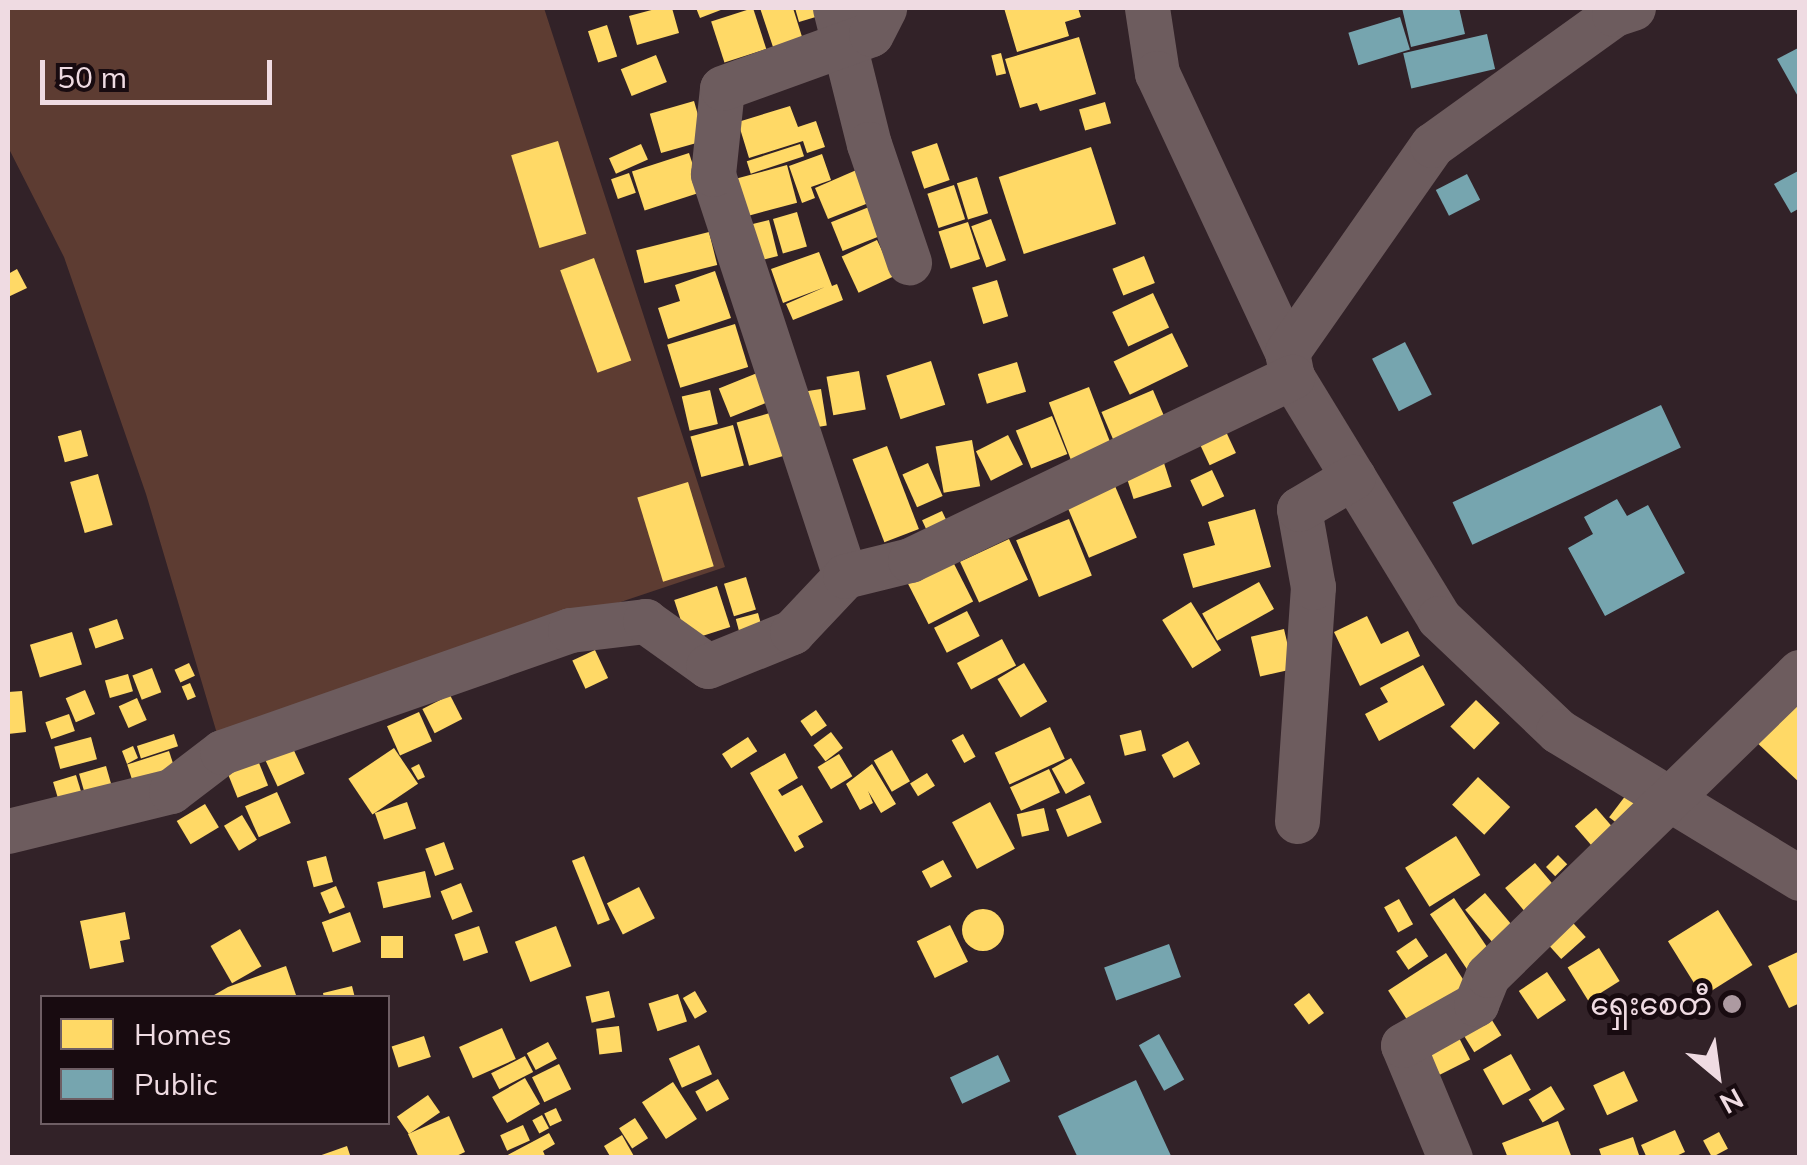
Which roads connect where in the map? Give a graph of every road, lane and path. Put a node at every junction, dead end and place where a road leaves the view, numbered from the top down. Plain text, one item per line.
1 (884, 8) edge
2 (1148, 8) edge
3 (1633, 8) edge
4 (838, 26) edge
5 (910, 262) dead end
6 (1290, 364) junction
7 (1353, 477) junction
8 (845, 576) junction
9 (1800, 672) edge
10 (1669, 798) junction
11 (1298, 821) dead end
12 (8, 831) edge
13 (1800, 878) edge
14 (1450, 1158) edge

1 - 4 street
2 - 6 street
3 - 6 street
4 - 5 street
4 - 8 street
6 - 7 street
6 - 8 street
7 - 10 street
7 - 11 street
8 - 12 street
9 - 10 street
10 - 13 street
10 - 14 street

